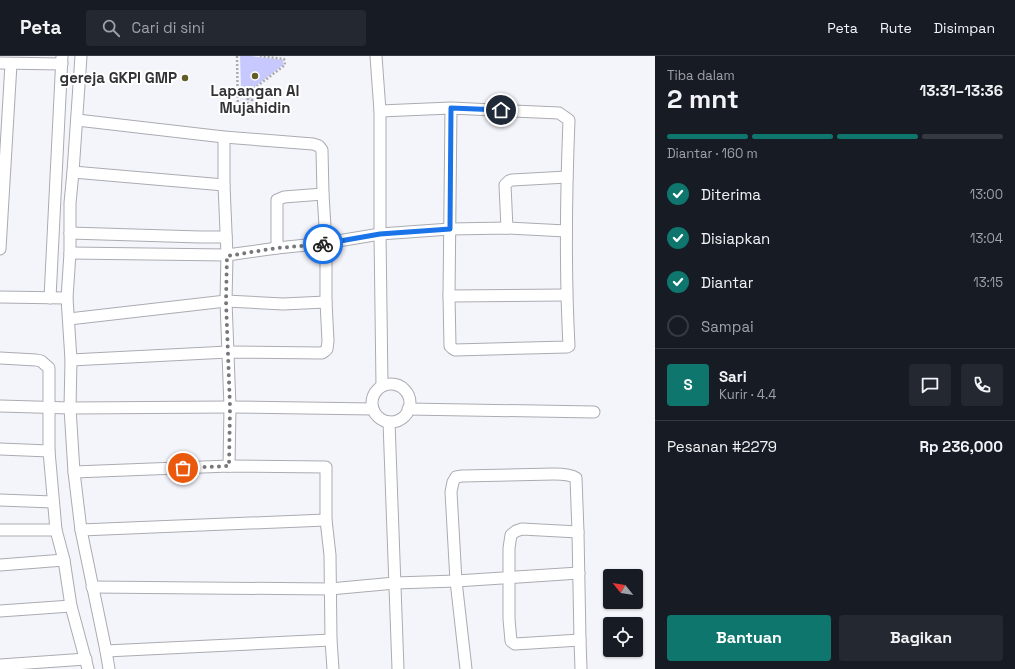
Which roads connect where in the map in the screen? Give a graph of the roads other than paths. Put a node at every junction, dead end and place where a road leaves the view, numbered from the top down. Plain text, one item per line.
1 (81, 56) edge
2 (376, 56) edge
3 (62, 60) edge
4 (5, 63) edge
5 (451, 108) junction
6 (380, 111) junction
7 (76, 120) junction
8 (224, 137) junction
9 (73, 172) junction
10 (567, 178) junction
11 (224, 185) junction
12 (323, 194) junction
13 (507, 228) junction
14 (450, 229) junction
15 (566, 232) junction
16 (70, 233) junction
17 (380, 234) junction
18 (226, 236) junction
19 (326, 243) junction
20 (277, 248) junction
21 (0, 249) edge
22 (70, 254) junction
23 (227, 256) junction
24 (566, 295) junction
25 (449, 296) junction
26 (0, 297) edge
27 (50, 298) junction
28 (68, 298) junction
29 (226, 301) junction
30 (326, 302) junction
31 (69, 319) junction
32 (228, 352) junction
33 (0, 358) edge
34 (71, 360) junction
35 (382, 386) junction
36 (0, 406) edge
37 (49, 407) junction
38 (230, 407) junction
39 (70, 408) junction
40 (373, 409) junction
41 (408, 409) junction
42 (594, 412) dead end
43 (389, 422) junction
44 (0, 449) edge
45 (49, 451) junction
46 (229, 466) junction
47 (74, 472) junction
48 (0, 500) edge
49 (53, 502) junction
50 (326, 520) junction
51 (0, 530) edge
52 (56, 530) junction
53 (81, 530) junction
54 (578, 532) junction
55 (64, 560) junction
56 (0, 565) edge
57 (579, 573) junction
58 (509, 578) junction
59 (456, 581) junction
60 (395, 583) junction
61 (92, 587) junction
62 (330, 589) junction
63 (71, 606) junction
64 (0, 611) edge
65 (331, 640) junction
66 (580, 640) junction
67 (106, 651) junction
68 (87, 664) edge
69 (0, 666) edge
70 (109, 669) edge
71 (333, 669) edge
72 (398, 669) edge
73 (466, 669) edge
74 (581, 669) edge

1 - 7 street
2 - 6 street
3 - 4 street
3 - 27 street
4 - 21 street
5 - 6 street
5 - 10 street
5 - 14 street
6 - 17 street
7 - 8 street
7 - 9 street
8 - 11 street
8 - 12 street
9 - 11 street
9 - 16 street
10 - 13 street
10 - 15 street
11 - 18 street
12 - 19 street
12 - 20 street
13 - 14 street
13 - 15 street
14 - 17 street
14 - 25 street
15 - 24 street
16 - 18 street
16 - 22 street
17 - 19 street
17 - 35 street
18 - 23 street
19 - 20 street
19 - 30 street
20 - 23 street
22 - 23 street
22 - 28 street
23 - 29 street
24 - 25 street
24 - 25 street
26 - 27 street
27 - 28 street
28 - 31 street
29 - 30 street
29 - 31 street
29 - 32 street
30 - 32 street
31 - 34 street
32 - 34 street
32 - 38 street
33 - 37 street
34 - 39 street
35 - 40 street
35 - 41 street
36 - 37 street
37 - 39 street
37 - 45 street
38 - 39 street
38 - 40 street
38 - 46 street
39 - 47 street
40 - 43 street
41 - 42 street
41 - 43 street
43 - 60 street
44 - 45 street
45 - 49 street
46 - 47 street
46 - 50 street
47 - 53 street
48 - 49 street
49 - 52 street
50 - 53 street
50 - 62 street
51 - 52 street
52 - 55 street
53 - 61 street
54 - 57 street
54 - 58 street
54 - 59 street
55 - 56 street
55 - 63 street
57 - 58 street
57 - 66 street
58 - 59 street
58 - 66 street
59 - 60 street
59 - 73 street
60 - 62 street
60 - 72 street
61 - 62 street
61 - 67 street
62 - 65 street
63 - 64 street
63 - 68 street
65 - 67 street
65 - 71 street
66 - 74 street
67 - 70 street
68 - 69 street

